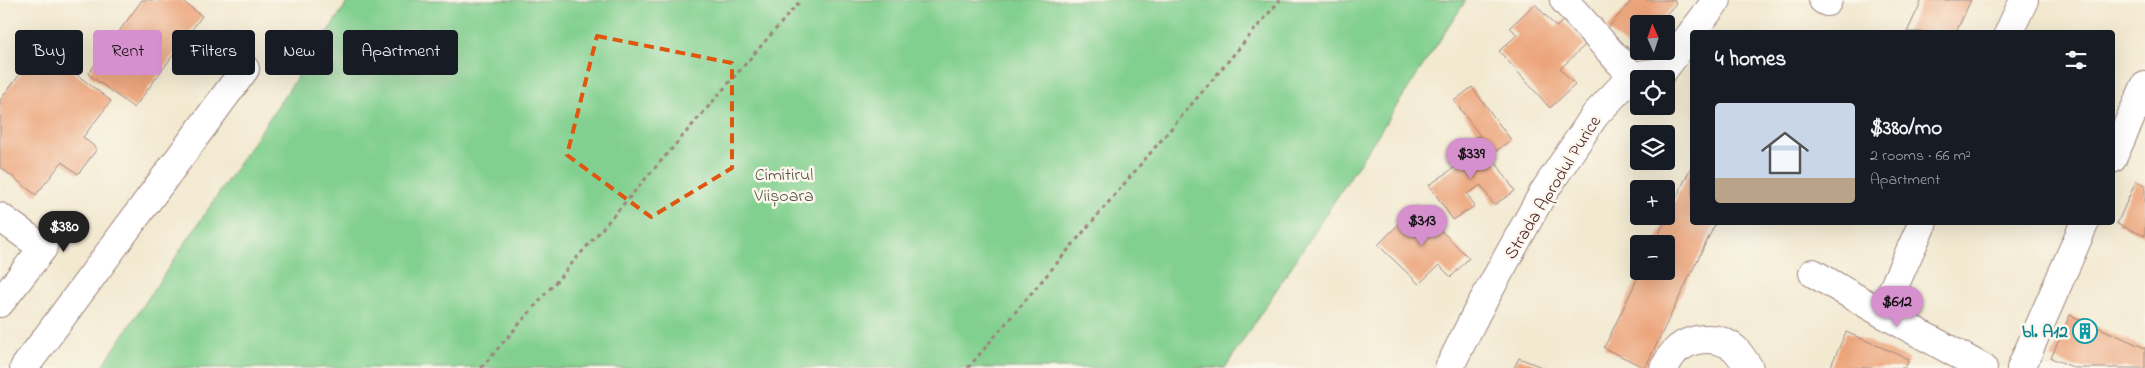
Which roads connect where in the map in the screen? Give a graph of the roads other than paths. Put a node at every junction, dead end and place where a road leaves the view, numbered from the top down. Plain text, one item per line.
1 (1564, 0) edge
2 (1716, 0) edge
3 (1822, 0) edge
4 (1828, 0) edge
5 (2024, 0) edge
6 (1694, 30) edge
7 (2010, 30) edge
8 (1690, 35) edge
9 (1664, 70) edge
10 (1630, 74) edge
11 (241, 75) edge
12 (1630, 78) edge
13 (2145, 86) edge
14 (2137, 127) edge
15 (2115, 155) edge
16 (0, 217) edge
17 (1922, 225) edge
18 (2083, 225) edge
19 (1813, 273) dead end
20 (0, 303) edge
21 (1882, 313) junction
22 (1668, 361) edge
23 (24, 368) edge
24 (1449, 368) edge
25 (1749, 368) edge
26 (1983, 368) edge
27 (2020, 368) edge

1 - 10 street
2 - 6 street
3 - 4 street
5 - 7 street
8 - 9 street
11 - 23 street
12 - 24 street, Strada Aprodul Purice
13 - 14 street
14 - 15 street
16 - 20 street
17 - 21 street
18 - 27 street
19 - 21 street
21 - 26 street
22 - 25 street

